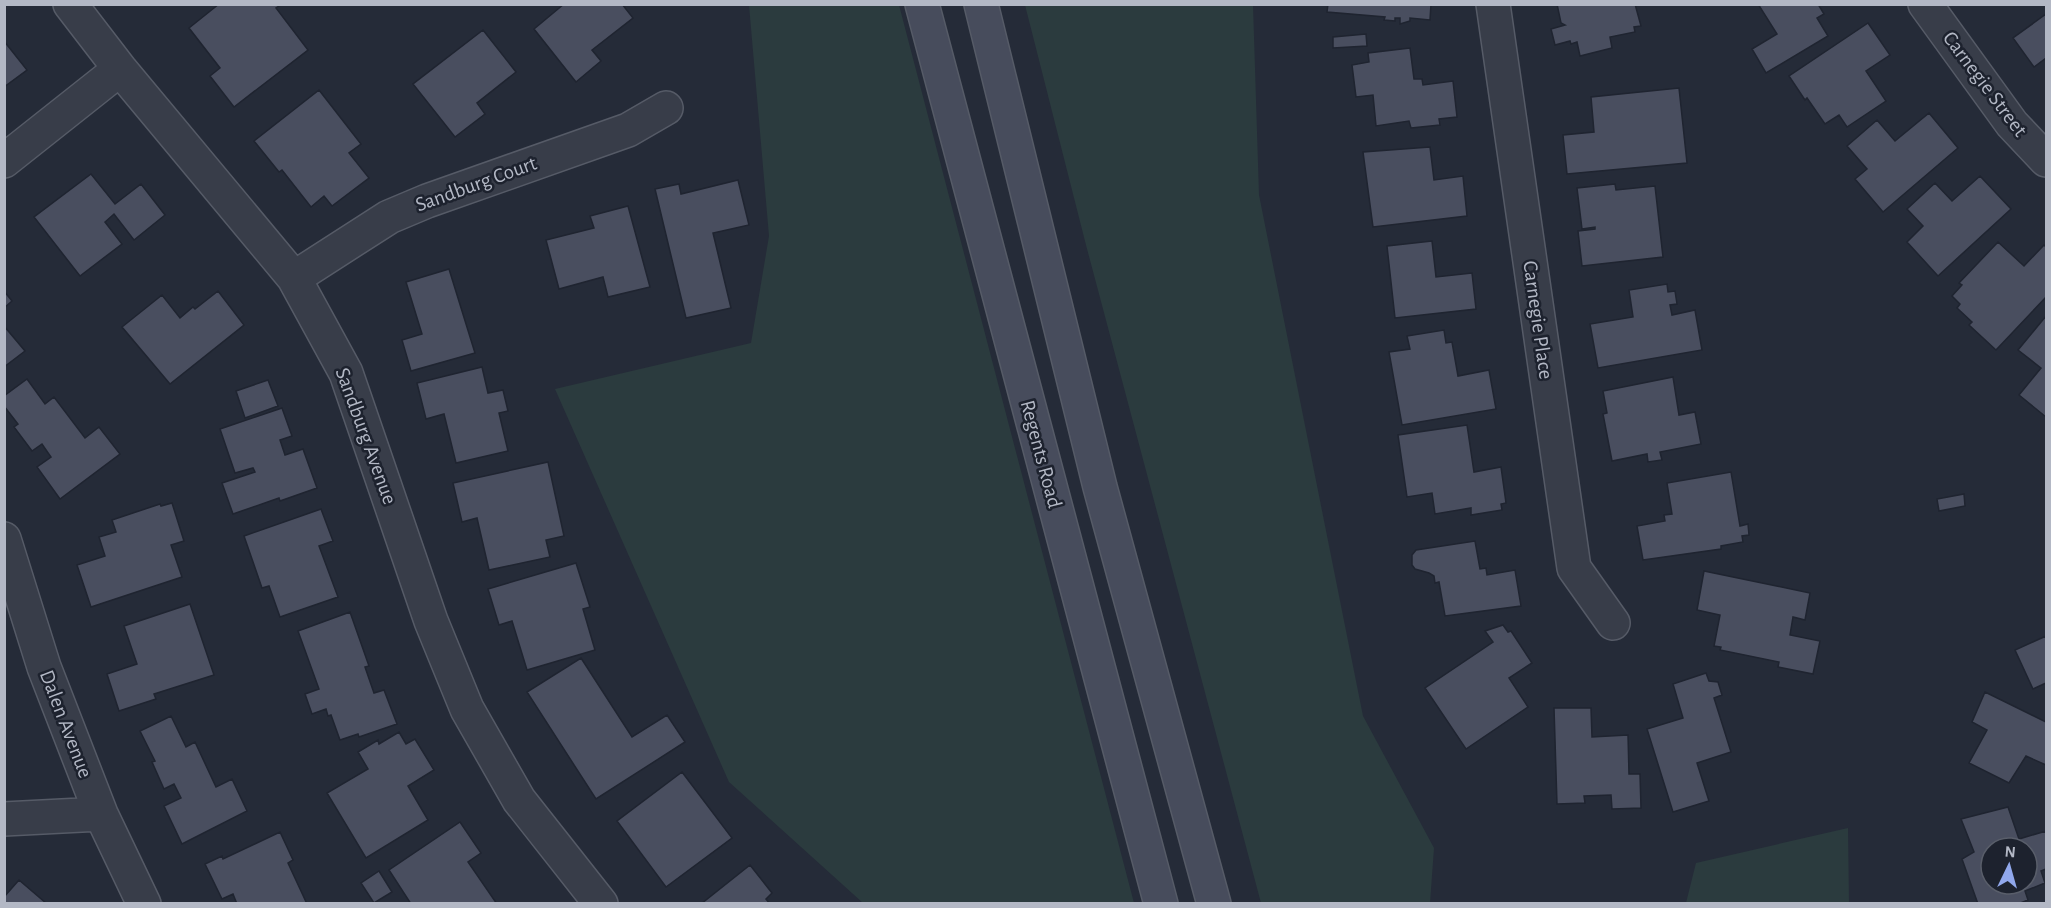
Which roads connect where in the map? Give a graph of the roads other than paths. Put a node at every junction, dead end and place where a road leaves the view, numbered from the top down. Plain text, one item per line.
1 (70, 4) edge
2 (922, 4) edge
3 (981, 4) edge
4 (1493, 4) edge
5 (1925, 4) edge
6 (120, 69) junction
7 (666, 108) dead end
8 (2046, 160) edge
9 (4, 162) edge
10 (294, 278) junction
11 (4, 539) edge
12 (1613, 623) dead end
13 (101, 814) junction
14 (4, 819) edge
15 (144, 903) edge
16 (601, 903) edge
17 (1161, 903) edge
18 (1214, 903) edge

1 - 6 street, Sandburg Avenue
2 - 17 main road, Regents Road
3 - 18 main road
4 - 12 street, Carnegie Place
5 - 8 street, Carnegie Street
6 - 9 street
6 - 10 street, Sandburg Avenue
7 - 10 street, Sandburg Court
10 - 16 street, Sandburg Avenue
11 - 13 street, Dalen Avenue
13 - 14 street
13 - 15 street, Dalen Avenue

